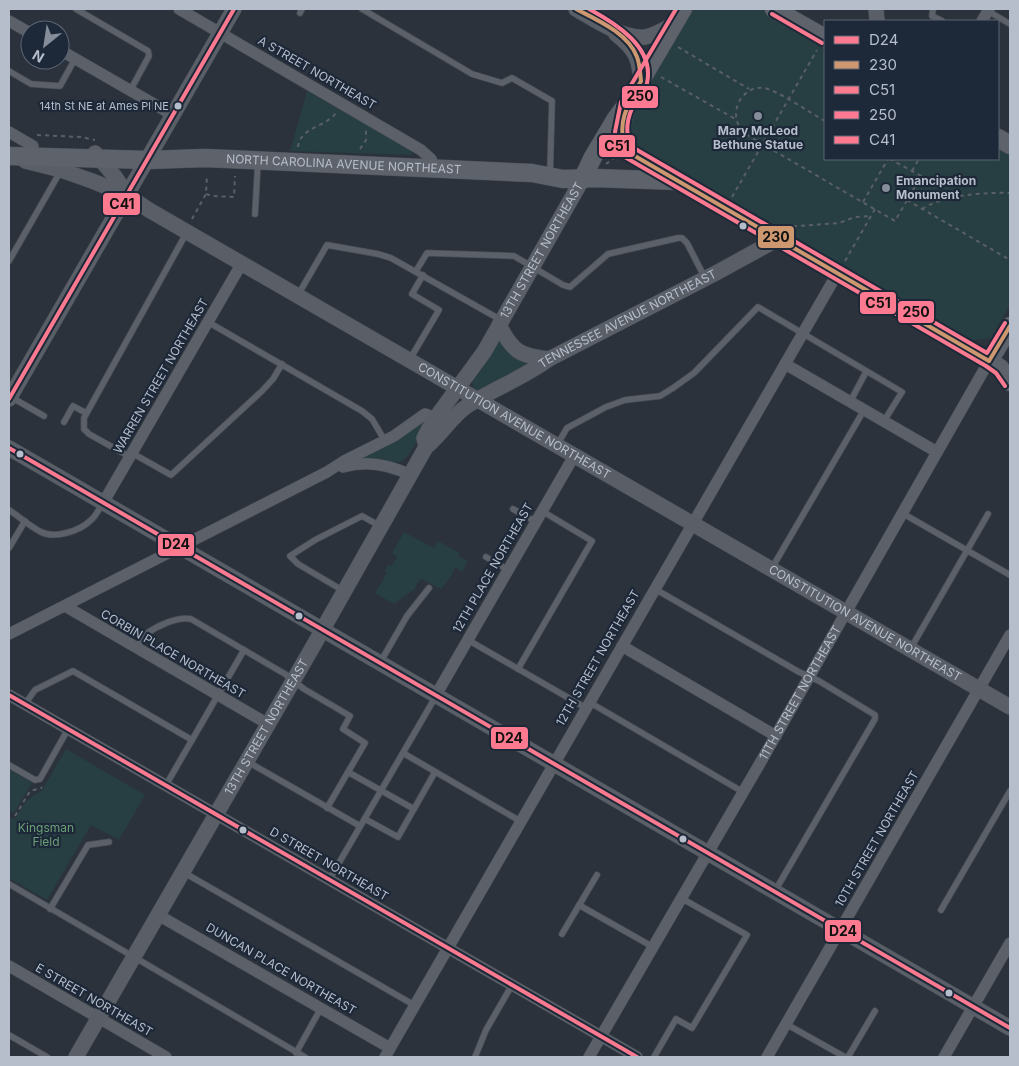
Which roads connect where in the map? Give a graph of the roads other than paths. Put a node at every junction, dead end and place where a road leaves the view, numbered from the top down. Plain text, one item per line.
1 (76, 9) edge
2 (179, 9) edge
3 (234, 9) edge
4 (362, 9) edge
5 (576, 9) edge
6 (775, 9) edge
7 (933, 9) edge
8 (986, 14) edge
9 (678, 16) edge
10 (940, 20) edge
11 (9, 21) edge
12 (1010, 24) edge
13 (20, 27) edge
14 (609, 28) junction
15 (220, 33) junction
16 (822, 42) edge
17 (70, 56) edge
18 (75, 59) junction
19 (9, 71) edge
20 (641, 82) junction
21 (130, 90) junction
22 (627, 104) junction
23 (173, 115) junction
24 (9, 132) edge
25 (999, 139) edge
26 (33, 140) junction
27 (9, 145) edge
28 (1010, 145) edge
29 (98, 150) junction
30 (9, 156) edge
31 (148, 160) junction
32 (258, 160) junction
33 (434, 168) junction
34 (61, 170) junction
35 (550, 177) junction
36 (582, 180) junction
37 (678, 181) junction
38 (127, 195) junction
39 (255, 214) dead end
40 (189, 226) junction
41 (781, 234) junction
42 (9, 261) edge
43 (242, 263) junction
44 (533, 267) junction
45 (416, 272) junction
46 (837, 274) junction
47 (423, 275) junction
48 (705, 279) junction
49 (298, 295) junction
50 (208, 322) junction
51 (501, 323) junction
52 (1010, 326) edge
53 (803, 334) junction
54 (549, 359) junction
55 (410, 360) junction
56 (989, 361) junction
57 (282, 364) junction
58 (785, 364) junction
59 (866, 372) junction
60 (1010, 382) edge
61 (458, 388) junction
62 (9, 397) edge
63 (478, 400) junction
64 (850, 402) junction
65 (864, 410) junction
66 (86, 413) junction
67 (44, 416) dead end
68 (436, 418) junction
69 (884, 421) junction
70 (64, 422) dead end
71 (385, 441) junction
72 (556, 445) junction
73 (426, 447) junction
74 (9, 448) edge
75 (937, 452) junction
76 (131, 455) junction
77 (574, 456) junction
78 (328, 472) junction
79 (411, 474) junction
80 (103, 503) junction
81 (513, 509) dead end
82 (9, 510) edge
83 (902, 513) junction
84 (988, 514) dead end
85 (539, 517) junction
86 (24, 521) junction
87 (692, 524) junction
88 (382, 526) junction
89 (179, 547) junction
90 (9, 548) edge
91 (967, 550) junction
92 (486, 557) dead end
93 (508, 570) junction
94 (771, 570) junction
95 (1010, 575) edge
96 (429, 588) dead end
97 (654, 589) junction
98 (344, 591) junction
99 (65, 606) junction
100 (846, 612) junction
101 (322, 630) junction
102 (9, 634) edge
103 (1010, 635) edge
104 (468, 640) junction
105 (622, 646) junction
106 (136, 648) junction
107 (244, 650) junction
108 (910, 650) junction
109 (380, 663) junction
110 (518, 669) junction
111 (810, 676) junction
112 (294, 680) junction
113 (979, 689) junction
114 (9, 695) edge
115 (217, 695) junction
116 (436, 695) junction
117 (25, 704) junction
118 (587, 705) junction
119 (1010, 707) edge
120 (268, 724) junction
121 (68, 729) junction
122 (776, 736) junction
123 (192, 740) junction
124 (403, 753) junction
125 (246, 761) junction
126 (554, 763) junction
127 (9, 765) edge
128 (348, 772) junction
129 (435, 772) junction
130 (166, 786) junction
131 (381, 791) junction
132 (1010, 791) edge
133 (743, 792) junction
134 (327, 808) junction
135 (414, 809) junction
136 (216, 815) junction
137 (365, 819) junction
138 (520, 821) junction
139 (360, 826) junction
140 (109, 842) dead end
141 (708, 852) junction
142 (183, 872) junction
143 (597, 875) dead end
144 (329, 880) junction
145 (9, 884) edge
146 (775, 891) junction
147 (681, 898) junction
148 (579, 905) junction
149 (50, 909) junction
150 (942, 910) dead end
151 (158, 915) junction
152 (841, 929) junction
153 (562, 934) dead end
154 (1010, 946) edge
155 (653, 947) junction
156 (447, 948) junction
157 (134, 957) junction
158 (9, 966) edge
159 (512, 985) junction
160 (414, 1005) junction
161 (973, 1006) junction
162 (322, 1008) junction
163 (875, 1011) dead end
164 (98, 1018) junction
165 (786, 1024) junction
166 (1010, 1028) edge
167 (9, 1035) edge
168 (601, 1037) junction
169 (387, 1052) edge
170 (296, 1053) junction
171 (47, 1057) edge
172 (76, 1057) edge
173 (166, 1057) edge
174 (304, 1057) edge
175 (476, 1057) edge
176 (589, 1057) edge
177 (636, 1057) edge
178 (654, 1057) edge
179 (767, 1057) edge
180 (847, 1057) edge
181 (944, 1057) edge

1 - 21 lane
2 - 15 street, A STREET NORTHEAST
3 - 15 main road
4 - 35 lane
5 - 14 main road
6 - 16 main road
7 - 10 lane
8 - 12 lane
9 - 14 main road
9 - 20 main road, 13TH STREET NORTHEAST
11 - 13 street
14 - 20 main road
15 - 23 main road
15 - 33 street, A STREET NORTHEAST
17 - 18 street
18 - 19 lane
18 - 21 street
20 - 22 main road, 13TH STREET NORTHEAST
21 - 23 street
22 - 36 main road, 13TH STREET NORTHEAST
22 - 37 main road
23 - 31 main road
24 - 26 street
25 - 28 main road
26 - 27 main road, NORTH CAROLINA AVENUE NORTHEAST
26 - 29 main road, NORTH CAROLINA AVENUE NORTHEAST
29 - 30 main road, NORTH CAROLINA AVENUE NORTHEAST
29 - 31 main road, NORTH CAROLINA AVENUE NORTHEAST
29 - 38 main road
30 - 34 main road, CONSTITUTION AVENUE NORTHEAST
31 - 32 main road, NORTH CAROLINA AVENUE NORTHEAST
31 - 38 main road
32 - 33 main road, NORTH CAROLINA AVENUE NORTHEAST
32 - 39 lane
33 - 35 main road, NORTH CAROLINA AVENUE NORTHEAST
34 - 38 main road, CONSTITUTION AVENUE NORTHEAST
34 - 42 lane
35 - 36 main road, NORTH CAROLINA AVENUE NORTHEAST
36 - 37 main road, NORTH CAROLINA AVENUE NORTHEAST
36 - 44 main road, 13TH STREET NORTHEAST
37 - 41 main road
38 - 40 main road, CONSTITUTION AVENUE NORTHEAST
38 - 62 main road
40 - 43 main road, CONSTITUTION AVENUE NORTHEAST
40 - 66 lane
41 - 46 main road
41 - 48 main road, TENNESSEE AVENUE NORTHEAST
43 - 49 main road, CONSTITUTION AVENUE NORTHEAST
43 - 50 street, WARREN STREET NORTHEAST
44 - 45 lane
44 - 48 lane
44 - 51 main road, 13TH STREET NORTHEAST
45 - 47 lane
45 - 49 lane
46 - 53 street, 12TH STREET NORTHEAST
46 - 56 main road
47 - 51 lane
47 - 55 lane
48 - 54 main road, TENNESSEE AVENUE NORTHEAST
49 - 55 main road, CONSTITUTION AVENUE NORTHEAST
50 - 57 lane
50 - 76 street, WARREN STREET NORTHEAST
51 - 54 main road
51 - 61 main road, 13TH STREET NORTHEAST
52 - 56 main road, 11TH STREET NORTHEAST
53 - 58 street, 12TH STREET NORTHEAST
53 - 59 lane
53 - 72 lane
54 - 63 main road, TENNESSEE AVENUE NORTHEAST
55 - 61 main road, CONSTITUTION AVENUE NORTHEAST
56 - 60 main road
56 - 75 street, 11TH STREET NORTHEAST
57 - 71 lane
57 - 76 lane
58 - 64 street
58 - 87 street, 12TH STREET NORTHEAST
59 - 64 lane
59 - 69 lane
61 - 63 main road, CONSTITUTION AVENUE NORTHEAST
61 - 68 main road, 13TH STREET NORTHEAST
62 - 67 lane
63 - 72 main road, CONSTITUTION AVENUE NORTHEAST
63 - 73 main road, 13TH STREET NORTHEAST
64 - 65 street
65 - 69 street
65 - 94 lane
66 - 70 lane
66 - 76 lane
68 - 71 street
68 - 73 main road, 13TH STREET NORTHEAST
69 - 75 street
71 - 78 street
72 - 77 main road, CONSTITUTION AVENUE NORTHEAST
73 - 79 main road, 13TH STREET NORTHEAST
74 - 80 main road
75 - 83 street, 11TH STREET NORTHEAST
76 - 80 street, WARREN STREET NORTHEAST
77 - 85 street, 12TH PLACE NORTHEAST
77 - 87 main road, CONSTITUTION AVENUE NORTHEAST
78 - 79 street
78 - 89 street
79 - 88 main road, 13TH STREET NORTHEAST
80 - 86 lane
80 - 89 main road
81 - 85 lane
82 - 86 lane
83 - 91 lane
83 - 100 street, 11TH STREET NORTHEAST
84 - 91 lane
85 - 93 street, 12TH PLACE NORTHEAST
85 - 110 lane
86 - 90 lane
87 - 94 main road, CONSTITUTION AVENUE NORTHEAST
87 - 97 street, 12TH STREET NORTHEAST
88 - 98 main road, 13TH STREET NORTHEAST
88 - 98 lane
89 - 99 street
89 - 101 main road
91 - 95 lane
91 - 108 lane
92 - 93 lane
93 - 104 street, 12TH PLACE NORTHEAST
94 - 100 main road, CONSTITUTION AVENUE NORTHEAST
96 - 109 lane
97 - 105 street, 12TH STREET NORTHEAST
97 - 111 lane
98 - 101 main road, 13TH STREET NORTHEAST
99 - 102 street
99 - 106 street, CORBIN PLACE NORTHEAST
100 - 108 main road, CONSTITUTION AVENUE NORTHEAST
100 - 111 street, 11TH STREET NORTHEAST
101 - 109 main road
101 - 112 main road, 13TH STREET NORTHEAST
103 - 113 street, 10TH STREET NORTHEAST
104 - 110 lane
104 - 116 street, 12TH PLACE NORTHEAST
105 - 118 street, 12TH STREET NORTHEAST
105 - 122 street
106 - 107 lane
106 - 115 street, CORBIN PLACE NORTHEAST
107 - 112 lane
107 - 115 lane
108 - 113 main road, CONSTITUTION AVENUE NORTHEAST
109 - 116 main road
110 - 118 lane
111 - 122 street, 11TH STREET NORTHEAST
111 - 146 lane
112 - 120 main road, 13TH STREET NORTHEAST
112 - 128 lane
113 - 119 main road, CONSTITUTION AVENUE NORTHEAST
113 - 152 street, 10TH STREET NORTHEAST
114 - 117 street, D STREET NORTHEAST
115 - 120 street, CORBIN PLACE NORTHEAST
115 - 123 lane
116 - 124 lane
116 - 126 main road
117 - 121 street, D STREET NORTHEAST
117 - 123 lane
118 - 126 street, 12TH STREET NORTHEAST
118 - 133 lane
120 - 125 main road, 13TH STREET NORTHEAST
121 - 127 lane
121 - 130 street, D STREET NORTHEAST
122 - 133 street, 11TH STREET NORTHEAST
123 - 130 lane
124 - 129 lane
124 - 131 lane
125 - 134 lane
125 - 136 main road, 13TH STREET NORTHEAST
126 - 138 street, 12TH STREET NORTHEAST
126 - 141 main road
128 - 131 lane
128 - 134 lane
129 - 135 lane
129 - 138 lane
130 - 136 street, D STREET NORTHEAST
131 - 135 lane
131 - 137 lane
132 - 150 lane
133 - 141 street, 11TH STREET NORTHEAST
134 - 139 lane
135 - 137 lane
136 - 142 main road, 13TH STREET NORTHEAST
136 - 144 street, D STREET NORTHEAST
137 - 139 lane
138 - 156 street, 12TH STREET NORTHEAST
139 - 144 lane
140 - 149 lane
141 - 146 main road
141 - 147 street, 11TH STREET NORTHEAST
142 - 151 main road, 13TH STREET NORTHEAST
142 - 160 lane
143 - 148 lane
144 - 156 street, D STREET NORTHEAST
145 - 149 lane
146 - 152 main road
147 - 155 street, 11TH STREET NORTHEAST
147 - 178 lane
148 - 153 lane
148 - 155 lane
149 - 157 lane
151 - 157 main road, 13TH STREET NORTHEAST
151 - 162 street, DUNCAN PLACE NORTHEAST
152 - 161 main road
152 - 165 street, 10TH STREET NORTHEAST
154 - 161 street
155 - 168 street, 11TH STREET NORTHEAST
156 - 159 street, D STREET NORTHEAST
156 - 160 street, 12TH STREET NORTHEAST
157 - 164 main road, 13TH STREET NORTHEAST
157 - 170 lane
158 - 164 street, E STREET NORTHEAST
159 - 168 street, D STREET NORTHEAST
159 - 175 lane
160 - 169 street, 12TH STREET NORTHEAST
161 - 166 main road
161 - 181 street
162 - 169 street, DUNCAN PLACE NORTHEAST
162 - 170 lane
163 - 180 lane
164 - 172 main road, 13TH STREET NORTHEAST
164 - 173 street, E STREET NORTHEAST
165 - 179 street, 10TH STREET NORTHEAST
165 - 180 lane
167 - 171 lane
168 - 176 street, 11TH STREET NORTHEAST
168 - 177 street, D STREET NORTHEAST
170 - 174 lane

